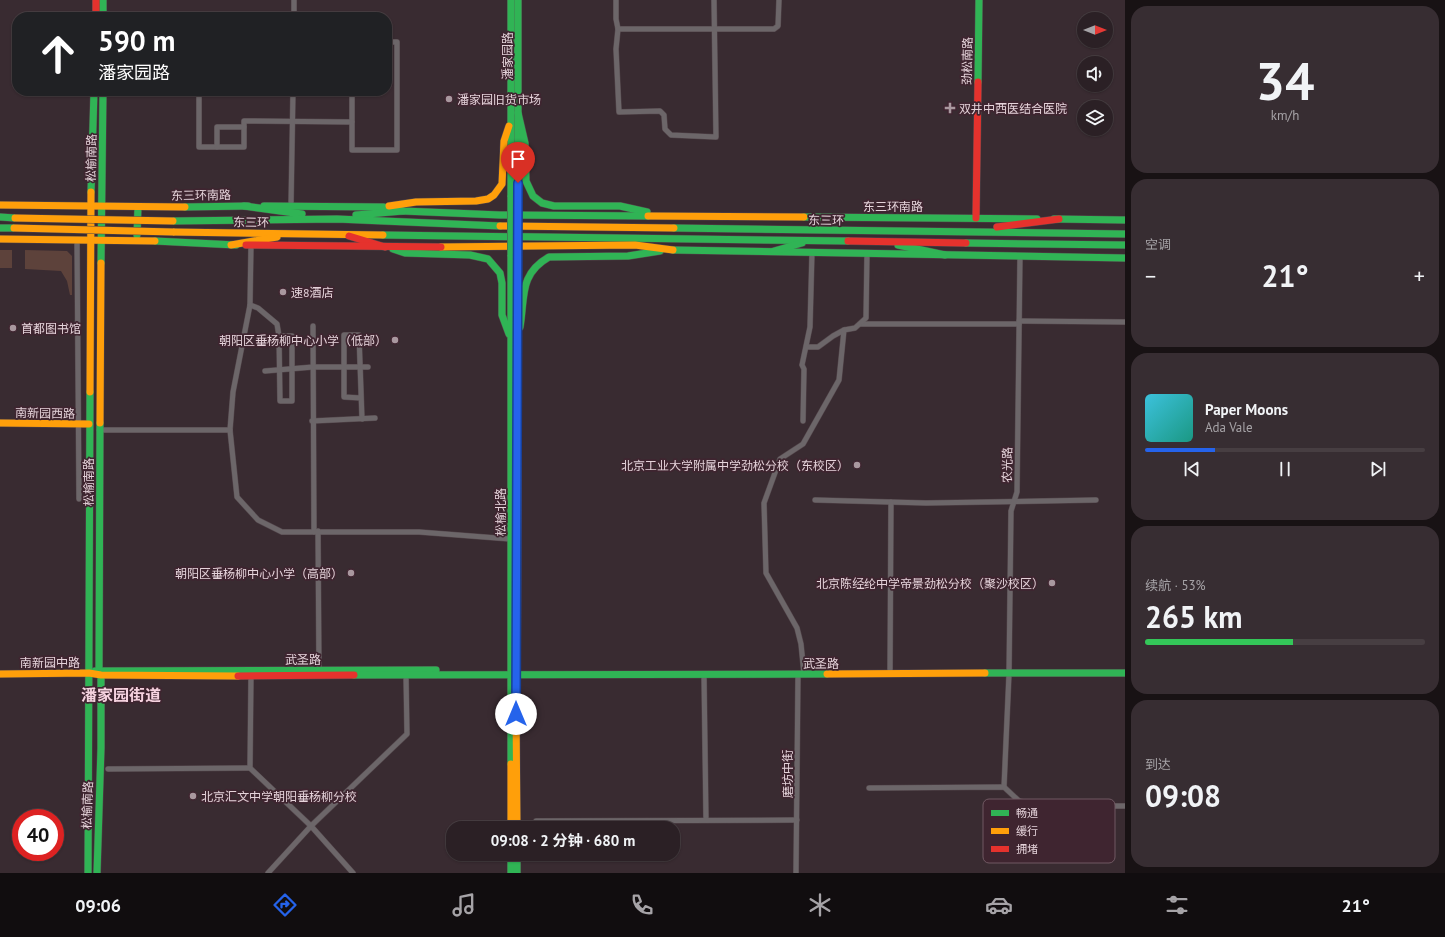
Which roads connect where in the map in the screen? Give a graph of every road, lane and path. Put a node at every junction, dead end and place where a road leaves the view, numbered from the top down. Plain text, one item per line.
1 (96, 0) edge
2 (103, 0) edge
3 (294, 0) edge
4 (511, 0) edge
5 (518, 0) edge
6 (616, 0) edge
7 (714, 0) edge
8 (779, 0) edge
9 (979, 0) edge
10 (96, 12) edge
11 (103, 12) edge
12 (294, 12) edge
13 (715, 28) junction
14 (618, 29) junction
15 (392, 42) edge
16 (94, 96) edge
17 (103, 96) edge
18 (199, 96) edge
19 (293, 96) edge
20 (352, 96) edge
21 (518, 113) junction
22 (511, 118) junction
23 (292, 122) junction
24 (352, 122) junction
25 (244, 127) junction
26 (217, 147) junction
27 (515, 197) junction
28 (0, 205) edge
29 (291, 205) junction
30 (90, 206) junction
31 (244, 206) junction
32 (101, 207) junction
33 (138, 207) junction
34 (383, 207) junction
35 (403, 211) junction
36 (661, 215) junction
37 (0, 217) edge
38 (976, 218) junction
39 (319, 219) junction
40 (337, 219) junction
41 (1059, 219) junction
42 (1125, 220) edge
43 (0, 228) edge
44 (964, 231) junction
45 (304, 233) junction
46 (338, 233) junction
47 (1125, 234) edge
48 (0, 239) edge
49 (77, 240) junction
50 (90, 240) junction
51 (99, 240) junction
52 (137, 240) junction
53 (813, 240) junction
54 (879, 241) junction
55 (231, 244) junction
56 (251, 245) junction
57 (1125, 245) edge
58 (385, 246) junction
59 (668, 250) junction
60 (774, 251) junction
61 (812, 252) junction
62 (867, 254) junction
63 (945, 256) junction
64 (1020, 256) junction
65 (1125, 258) edge
66 (250, 305) junction
67 (1125, 322) edge
68 (1019, 323) junction
69 (860, 324) junction
70 (313, 326) dead end
71 (844, 330) junction
72 (279, 336) junction
73 (514, 338) junction
74 (807, 347) junction
75 (313, 367) junction
76 (344, 367) junction
77 (360, 367) junction
78 (368, 367) dead end
79 (292, 369) junction
80 (280, 370) junction
81 (265, 371) dead end
82 (361, 398) junction
83 (375, 418) dead end
84 (362, 419) junction
85 (312, 421) junction
86 (803, 421) dead end
87 (0, 423) edge
88 (79, 424) junction
89 (89, 424) junction
90 (99, 430) junction
91 (230, 430) junction
92 (79, 500) dead end
93 (815, 500) dead end
94 (1096, 500) dead end
95 (891, 502) junction
96 (1014, 502) junction
97 (316, 532) junction
98 (511, 539) junction
99 (319, 670) junction
100 (89, 673) junction
101 (100, 673) junction
102 (1125, 673) edge
103 (0, 674) edge
104 (513, 674) junction
105 (704, 674) junction
106 (801, 674) junction
107 (890, 674) junction
108 (1009, 674) junction
109 (406, 675) junction
110 (251, 676) junction
111 (250, 768) junction
112 (108, 769) dead end
113 (1004, 787) junction
114 (869, 788) dead end
115 (1017, 799) edge
116 (706, 820) junction
117 (796, 820) junction
118 (511, 821) edge
119 (517, 821) edge
120 (536, 821) dead end
121 (311, 826) junction
122 (511, 861) edge
123 (517, 861) edge
124 (88, 873) edge
125 (98, 873) edge
126 (268, 873) edge
127 (353, 873) edge
128 (511, 873) edge
129 (517, 873) edge
130 (796, 873) edge

1 - 10 main road
2 - 11 main road
3 - 12 street
4 - 22 main road, 潘家园路
5 - 21 main road, 潘家园路
6 - 14 street
7 - 13 street
8 - 13 street
9 - 38 main road, 劲松南路
13 - 14 street
13 - 14 street
15 - 24 street
16 - 30 main road, 松榆南路
17 - 32 main road, 松榆南路
18 - 26 street
19 - 23 street
20 - 24 street
21 - 27 main road, 潘家园路
21 - 36 main road
22 - 27 main road, 潘家园路
22 - 34 main road
23 - 24 street
23 - 25 street
23 - 29 street
25 - 26 street
25 - 26 street
27 - 73 main road, 松榆北路, bridge
28 - 30 main road, 东三环南路
29 - 31 main road, 东三环南路
29 - 34 main road, 东三环南路
30 - 32 main road, 东三环南路
30 - 50 main road, 松榆南路
31 - 33 main road, 东三环南路
31 - 39 main road
32 - 33 main road, 东三环南路
32 - 51 main road, 松榆南路
33 - 52 main road
34 - 35 main road, 东三环南路
35 - 36 main road
35 - 40 main road
36 - 38 main road, 东三环南路
37 - 39 main road, 东三环, bridge
38 - 41 main road, 东三环南路
39 - 40 main road, 东三环
40 - 44 main road, 东三环
41 - 42 main road, 东三环南路
41 - 44 main road
43 - 45 main road, 东三环, bridge
44 - 47 main road, 东三环
45 - 46 main road, 东三环
45 - 55 main road
46 - 53 main road, 东三环
46 - 58 main road
48 - 49 main road
49 - 50 main road
49 - 88 street
50 - 51 main road
50 - 89 main road, 松榆南路
51 - 52 main road
51 - 90 main road, 松榆南路
52 - 55 main road
53 - 54 main road, 东三环
53 - 60 main road
54 - 57 main road, 东三环
54 - 63 main road
55 - 56 main road
56 - 58 main road
56 - 66 street
58 - 59 main road
58 - 73 main road
59 - 60 main road
59 - 73 main road
60 - 61 main road
61 - 62 main road
61 - 74 street
62 - 63 main road
62 - 69 street
63 - 64 main road
64 - 65 main road
64 - 68 street, 农光路
66 - 72 street
66 - 91 street
67 - 68 street
68 - 69 street
68 - 96 street, 农光路
69 - 71 street
70 - 75 street
71 - 74 street
71 - 106 street, 磨坊中街
72 - 79 street
72 - 80 street
73 - 98 main road, 松榆北路
73 - 104 main road, 松榆北路
74 - 86 street
75 - 76 street
75 - 79 street
75 - 85 street
76 - 77 street
76 - 77 street
76 - 82 street
77 - 78 street
77 - 82 street
79 - 80 street
79 - 80 street
80 - 81 street
82 - 84 street
83 - 84 street
84 - 85 street
85 - 97 street
87 - 88 main road, 南新园西路
88 - 89 main road, 南新园西路
88 - 92 street
89 - 100 main road, 松榆南路
90 - 91 street
90 - 101 main road, 松榆南路
91 - 97 street
93 - 95 street
94 - 96 street
95 - 96 street
95 - 107 street
96 - 108 street, 农光路
97 - 98 street
97 - 99 street
98 - 104 main road, 松榆北路
99 - 101 main road, 武圣路
99 - 104 main road, 武圣路
100 - 101 main road, 南新园中路
100 - 103 main road, 南新园中路
100 - 124 main road, 松榆南路
101 - 110 main road, 武圣路
101 - 125 main road, 松榆南路
102 - 108 main road, 武圣路
104 - 105 main road, 武圣路
104 - 109 main road, 武圣路
104 - 118 main road, 松榆北路
104 - 119 main road, 松榆北路
105 - 106 main road, 武圣路
105 - 116 street
106 - 107 main road, 武圣路
106 - 117 street, 磨坊中街
107 - 108 main road, 武圣路
108 - 113 street, 农光路
109 - 110 main road, 武圣路
109 - 121 street
110 - 111 street
111 - 112 street
111 - 121 street
113 - 114 street
113 - 115 street
116 - 117 street
116 - 120 street
117 - 130 street, 磨坊中街
121 - 126 street
121 - 127 street
122 - 128 main road
123 - 129 main road

